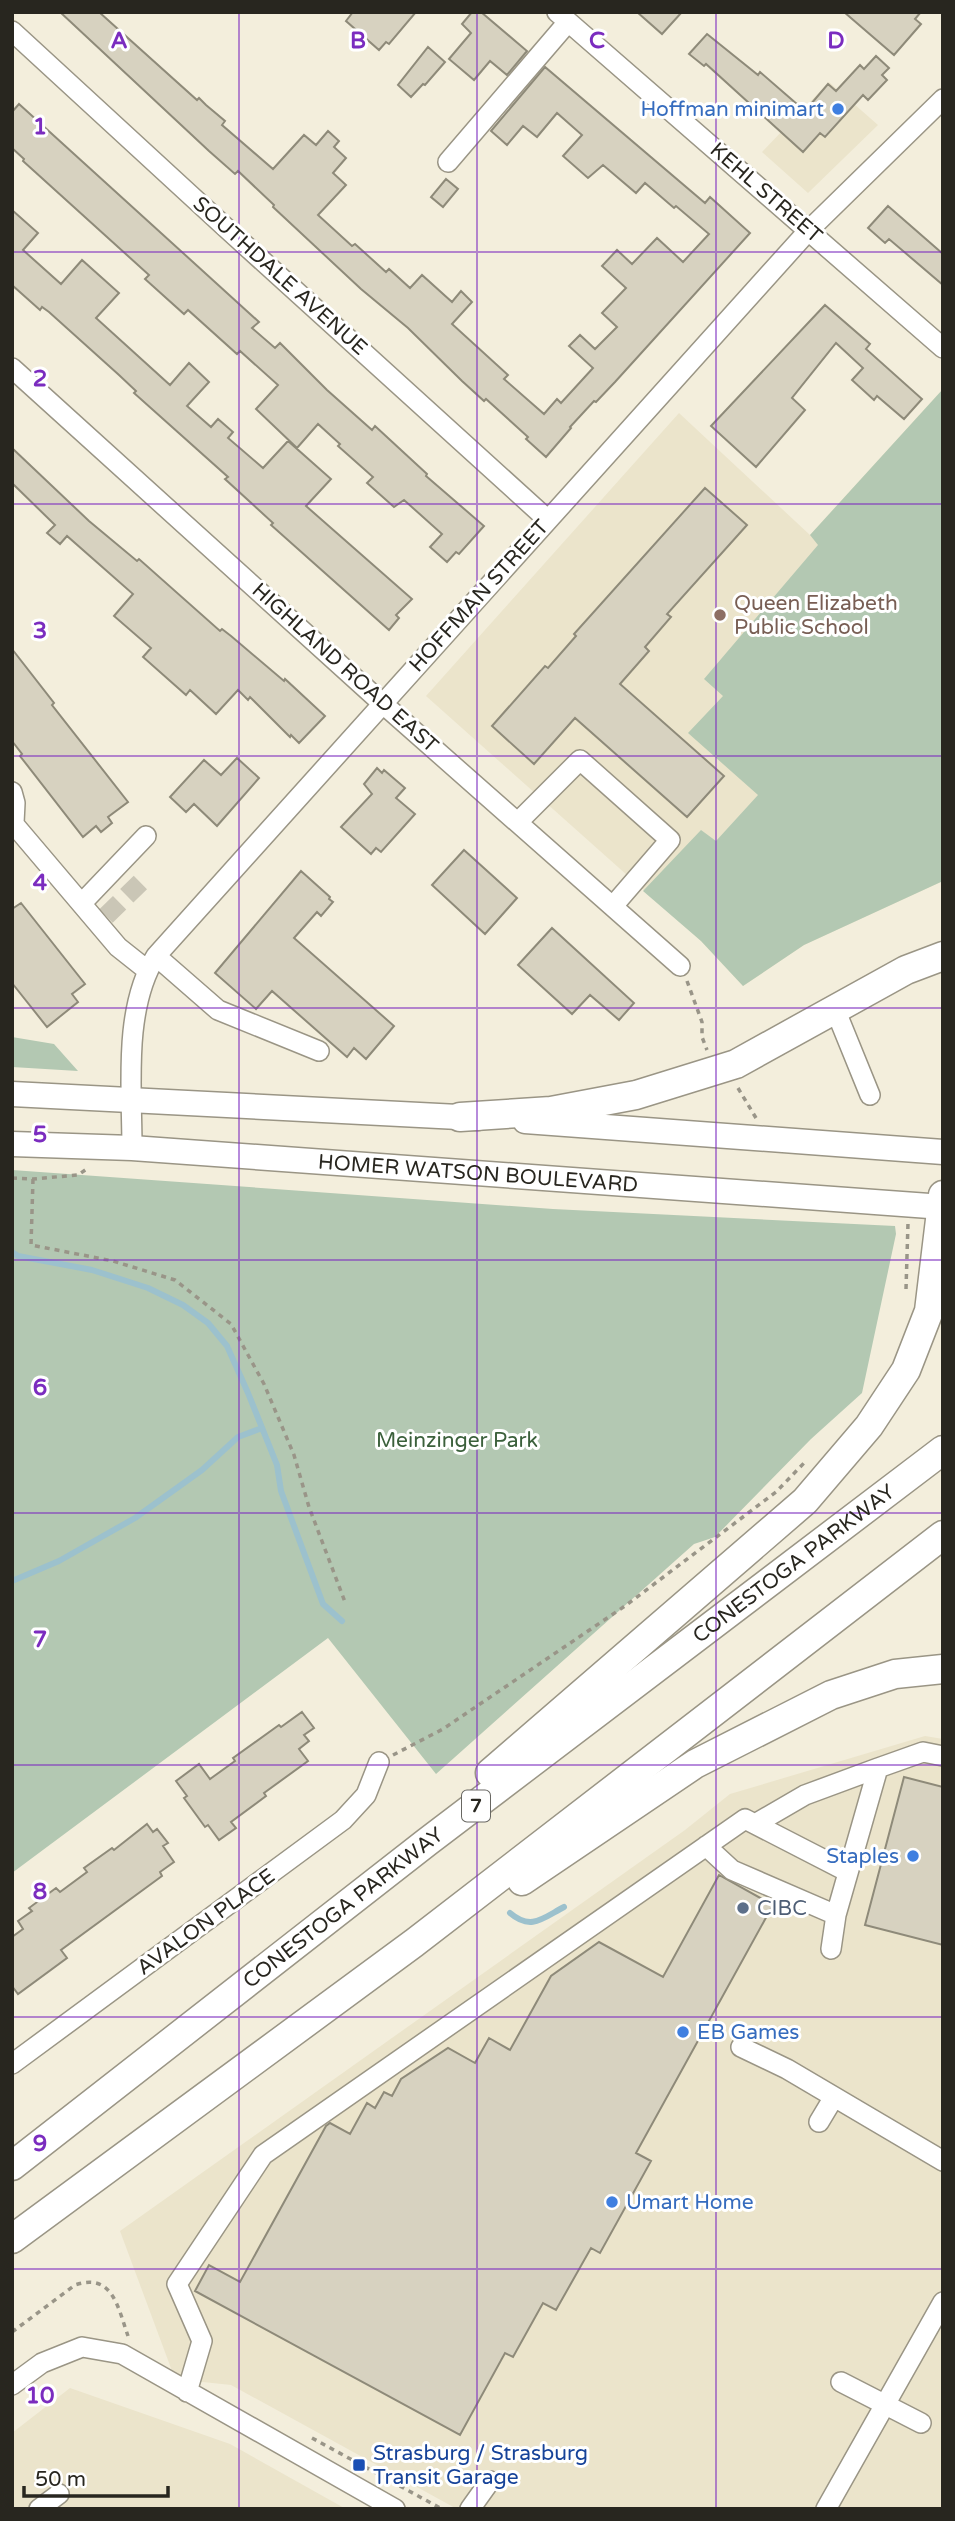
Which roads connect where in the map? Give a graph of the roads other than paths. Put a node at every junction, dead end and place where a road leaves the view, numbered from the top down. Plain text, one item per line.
1 (562, 17) edge
2 (12, 31) edge
3 (943, 99) edge
4 (448, 162) dead end
5 (809, 230) junction
6 (943, 348) edge
7 (12, 368) edge
8 (548, 520) junction
9 (382, 703) junction
10 (12, 792) edge
11 (518, 822) junction
12 (13, 823) edge
13 (146, 836) dead end
14 (82, 903) junction
15 (613, 906) junction
16 (943, 956) edge
17 (152, 963) junction
18 (680, 966) dead end
19 (835, 1009) junction
20 (319, 1051) dead end
21 (12, 1094) edge
22 (870, 1095) dead end
23 (132, 1099) junction
24 (460, 1117) junction
25 (12, 1144) edge
26 (131, 1148) junction
27 (943, 1153) edge
28 (942, 1203) edge
29 (943, 1450) edge
30 (943, 1535) edge
31 (943, 1669) edge
32 (943, 1756) edge
33 (379, 1762) road end
34 (877, 1768) junction
35 (755, 1824) junction
36 (427, 1842) junction
37 (706, 1846) junction
38 (848, 1872) junction
39 (836, 1915) junction
40 (414, 1943) junction
41 (831, 1949) dead end
42 (741, 2047) dead end
43 (12, 2064) edge
44 (834, 2096) junction
45 (819, 2122) dead end
46 (943, 2161) edge
47 (12, 2166) edge
48 (12, 2239) edge
49 (943, 2302) edge
50 (841, 2382) dead end
51 (12, 2385) edge
52 (187, 2392) junction
53 (884, 2404) junction
54 (921, 2423) dead end
55 (490, 2481) dead end
56 (59, 2494) dead end
57 (39, 2509) edge
58 (395, 2509) edge
59 (470, 2509) edge
60 (826, 2509) edge

1 - 4 street
1 - 5 street, KEHL STREET
2 - 8 street, SOUTHDALE AVENUE
3 - 5 street, HOFFMAN STREET
5 - 6 street, KEHL STREET
5 - 8 street, HOFFMAN STREET
7 - 9 street, HIGHLAND ROAD EAST
8 - 9 street, HOFFMAN STREET
9 - 11 street, HIGHLAND ROAD EAST
9 - 17 street, HOFFMAN STREET
10 - 12 street
11 - 15 street, HIGHLAND ROAD EAST
11 - 15 street
12 - 14 street
13 - 14 street
14 - 17 street
15 - 18 street, HIGHLAND ROAD EAST
16 - 19 highway
17 - 20 street
17 - 23 street, HOFFMAN STREET
19 - 22 street
19 - 24 highway
21 - 23 main road
23 - 24 main road
23 - 26 street, HOFFMAN STREET
24 - 27 main road
25 - 26 main road, HOMER WATSON BOULEVARD
26 - 28 main road, HOMER WATSON BOULEVARD
28 - 36 highway
29 - 36 highway, CONESTOGA PARKWAY / 7
30 - 40 highway
31 - 40 highway
32 - 34 street
33 - 43 street, AVALON PLACE
34 - 35 street
34 - 38 street
35 - 37 street
35 - 38 street
36 - 47 highway, CONESTOGA PARKWAY / 7
37 - 39 street
37 - 52 street
38 - 39 street
39 - 41 street
40 - 48 highway
42 - 44 street
44 - 45 street
44 - 46 street
49 - 53 street
50 - 53 street
51 - 52 street
52 - 58 street
53 - 54 street
53 - 60 street
55 - 59 street
56 - 57 street

